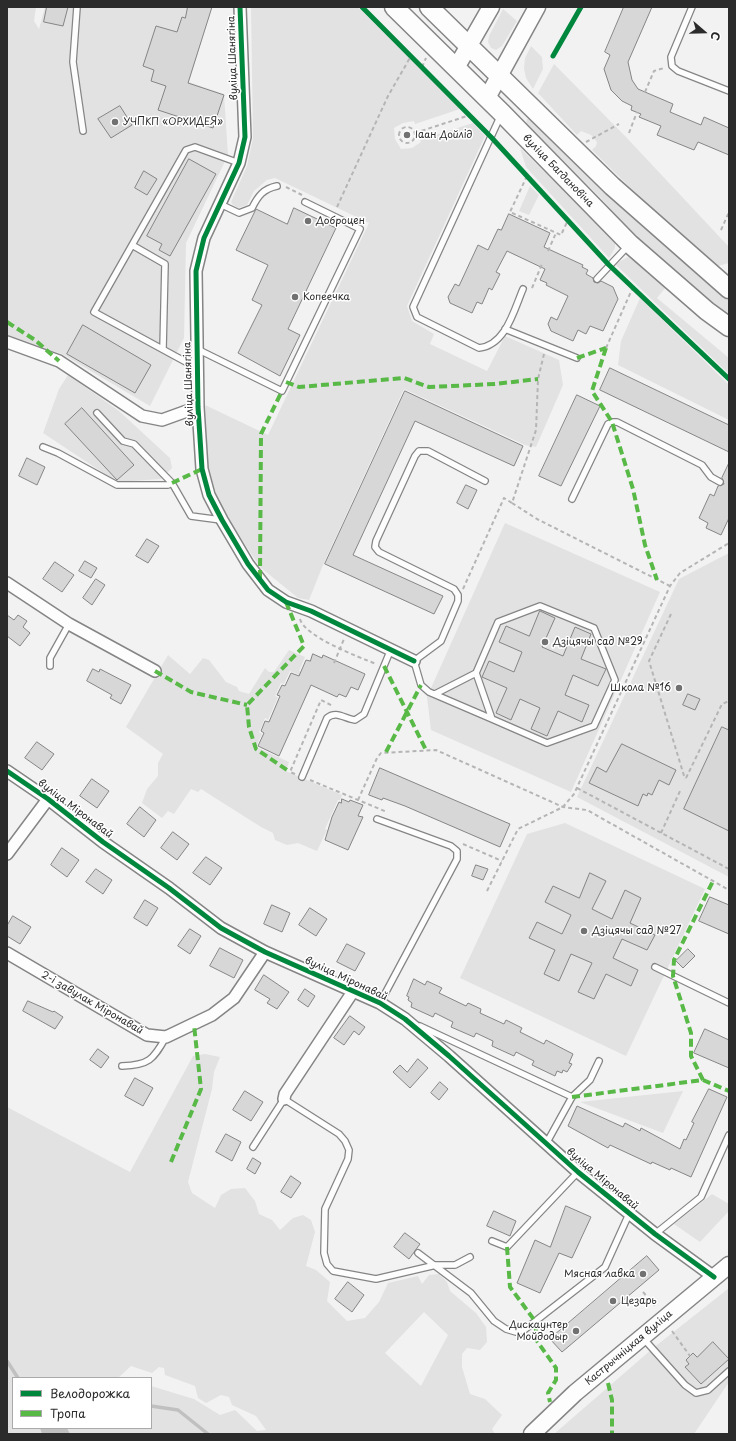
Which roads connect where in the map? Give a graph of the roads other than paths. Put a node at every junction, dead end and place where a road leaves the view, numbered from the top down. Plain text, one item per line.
1 (77, 7) edge
2 (240, 7) edge
3 (394, 7) edge
4 (429, 7) edge
5 (491, 7) edge
6 (537, 7) edge
7 (692, 7) edge
8 (469, 45) junction
9 (456, 68) junction
10 (499, 74) junction
11 (729, 91) edge
12 (487, 98) junction
13 (502, 113) junction
14 (83, 130) dead end
15 (239, 163) junction
16 (277, 186) road end
17 (305, 202) road end
18 (220, 204) junction
19 (630, 244) junction
20 (132, 245) junction
21 (597, 279) dead end
22 (728, 285) edge
23 (523, 289) dead end
24 (729, 327) edge
25 (505, 329) junction
26 (7, 342) edge
27 (162, 349) junction
28 (197, 349) junction
29 (577, 358) dead end
30 (198, 368) junction
31 (198, 407) junction
32 (97, 413) dead end
33 (43, 447) dead end
34 (485, 481) dead end
35 (720, 482) dead end
36 (172, 483) junction
37 (572, 499) dead end
38 (222, 520) junction
39 (7, 583) edge
40 (69, 624) junction
41 (392, 649) junction
42 (414, 661) junction
43 (50, 666) dead end
44 (155, 671) dead end
45 (476, 673) junction
46 (435, 694) junction
47 (492, 719) junction
48 (7, 771) edge
49 (302, 777) road end
50 (48, 799) junction
51 (377, 819) dead end
52 (7, 854) edge
53 (265, 952) junction
54 (7, 953) edge
55 (655, 968) dead end
56 (354, 990) junction
57 (380, 1003) junction
58 (729, 1003) edge
59 (405, 1019) junction
60 (166, 1038) junction
61 (600, 1061) dead end
62 (122, 1066) dead end
63 (572, 1097) junction
64 (284, 1099) junction
65 (729, 1136) edge
66 (546, 1144) junction
67 (253, 1147) dead end
68 (578, 1172) junction
69 (629, 1214) junction
70 (656, 1234) junction
71 (492, 1241) dead end
72 (418, 1253) dead end
73 (470, 1257) dead end
74 (436, 1265) junction
75 (729, 1265) edge
76 (714, 1277) junction
77 (641, 1336) junction
78 (729, 1371) edge
79 (532, 1434) edge

1 - 14 lane
2 - 15 street, вуліца Шанягіна
3 - 9 main road, вуліца Багдановіча
4 - 8 main road
5 - 8 main road
6 - 10 main road
7 - 11 lane
8 - 9 main road
8 - 10 main road
9 - 12 main road, вуліца Багдановіча
10 - 12 main road
10 - 22 main road
12 - 13 main road, вуліца Багдановіча
13 - 19 main road, вуліца Багдановіча
13 - 25 lane
15 - 18 street, вуліца Шанягіна
15 - 20 lane
16 - 18 lane
17 - 28 lane
18 - 28 street, вуліца Шанягіна
19 - 21 lane
19 - 24 main road, вуліца Багдановіча
20 - 27 lane
20 - 27 lane
23 - 25 lane
25 - 29 lane
26 - 31 street
27 - 30 lane
28 - 30 street, вуліца Шанягіна
30 - 31 street, вуліца Шанягіна
31 - 38 street, вуліца Шанягіна
32 - 36 lane
33 - 36 lane
34 - 42 lane
35 - 37 lane
36 - 38 lane
38 - 41 street, вуліца Шанягіна
39 - 40 street
40 - 43 lane
40 - 44 street
41 - 42 street, вуліца Шанягіна
41 - 49 lane
42 - 46 lane
45 - 46 lane
45 - 47 lane
45 - 47 lane
46 - 47 lane
48 - 50 street, вуліца Міронавай
50 - 52 street
50 - 53 street, вуліца Міронавай
51 - 57 lane
53 - 56 street, вуліца Міронавай
53 - 60 street
54 - 60 street, 2-і завулак Міронавай
55 - 58 lane
56 - 57 street, вуліца Міронавай
56 - 64 street
57 - 59 street, вуліца Міронавай
59 - 63 lane
59 - 66 street, вуліца Міронавай
60 - 62 lane
61 - 63 lane
63 - 66 lane
64 - 67 lane
64 - 74 lane
65 - 70 lane
66 - 68 street, вуліца Міронавай
68 - 69 street, вуліца Міронавай
68 - 71 lane
69 - 70 street, вуліца Міронавай
69 - 74 lane
70 - 76 street, вуліца Міронавай
72 - 74 lane
73 - 74 lane
75 - 76 main road, Кастрычніцкая вуліца
76 - 77 main road, Кастрычніцкая вуліца
77 - 78 lane
77 - 79 main road, Кастрычніцкая вуліца

